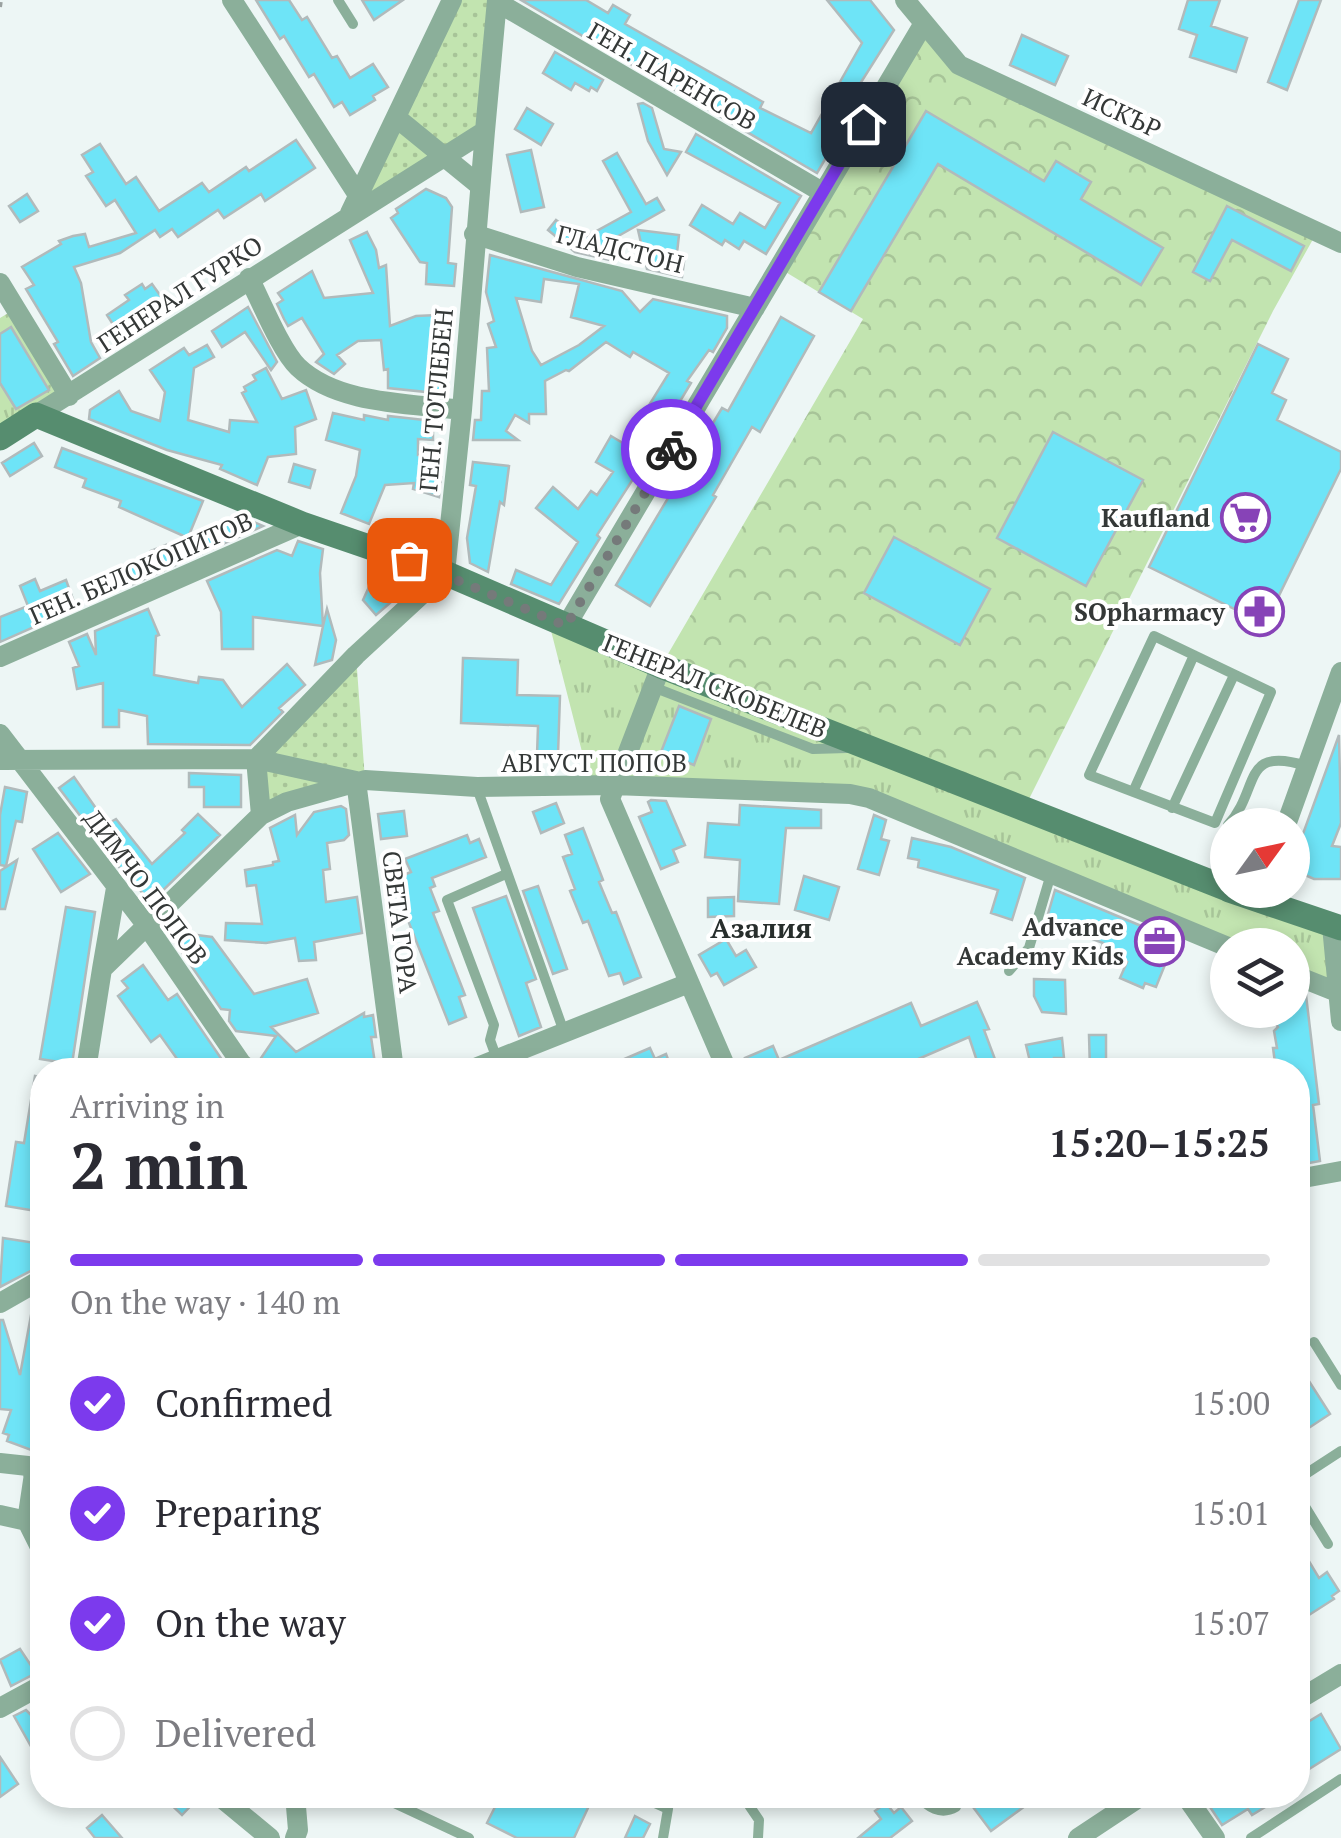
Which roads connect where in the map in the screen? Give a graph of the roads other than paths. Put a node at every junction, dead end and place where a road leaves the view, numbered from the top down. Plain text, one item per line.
1 (232, 0) edge
2 (338, 0) edge
3 (452, 0) edge
4 (905, 0) edge
5 (497, 1) edge
6 (924, 23) junction
7 (353, 24) dead end
8 (398, 119) junction
9 (485, 131) junction
10 (444, 156) junction
11 (479, 185) junction
12 (822, 192) junction
13 (354, 204) junction
14 (474, 234) junction
15 (1341, 243) edge
16 (249, 278) junction
17 (0, 283) edge
18 (755, 308) junction
19 (7, 313) edge
20 (69, 396) junction
21 (462, 410) junction
22 (36, 415) junction
23 (0, 438) edge
24 (302, 524) junction
25 (445, 573) junction
26 (566, 626) junction
27 (1194, 655) junction
28 (0, 657) edge
29 (1341, 672) edge
30 (1234, 674) junction
31 (657, 676) junction
32 (0, 734) edge
33 (256, 759) junction
34 (10, 760) edge
35 (1306, 766) junction
36 (356, 780) junction
37 (614, 786) junction
38 (477, 787) junction
39 (1134, 792) junction
40 (1172, 808) junction
41 (1221, 808) edge
42 (1238, 808) edge
43 (1292, 808) edge
44 (261, 815) junction
45 (1210, 821) edge
46 (1051, 873) junction
47 (506, 874) junction
48 (1210, 883) edge
49 (116, 888) junction
50 (1289, 908) edge
51 (147, 926) junction
52 (1336, 927) edge
53 (1210, 939) edge
54 (102, 969) junction
55 (1009, 970) dead end
56 (1310, 981) edge
57 (689, 983) junction
58 (1337, 992) junction
59 (1341, 1021) edge
60 (564, 1032) junction
61 (88, 1058) edge
62 (238, 1058) edge
63 (392, 1058) edge
64 (485, 1058) edge
65 (502, 1058) edge
66 (722, 1058) edge
67 (1341, 1171) edge
68 (1310, 1177) edge
69 (30, 1286) edge
70 (0, 1303) edge
71 (1314, 1342) dead end
72 (1341, 1385) edge
73 (1341, 1451) edge
74 (0, 1463) edge
75 (30, 1469) edge
76 (1310, 1471) edge
77 (30, 1497) edge
78 (0, 1515) edge
79 (1310, 1515) edge
80 (26, 1520) junction
81 (30, 1528) edge
82 (1328, 1544) dead end
83 (1341, 1674) edge
84 (30, 1691) edge
85 (1310, 1693) edge
86 (0, 1708) edge
87 (1341, 1779) edge
88 (1310, 1799) edge
89 (234, 1808) edge
90 (298, 1808) edge
91 (406, 1808) edge
92 (666, 1808) edge
93 (750, 1808) edge
94 (1123, 1808) edge
95 (1194, 1808) edge
96 (1296, 1808) edge
97 (304, 1835) edge
98 (270, 1838) edge
99 (469, 1838) edge
100 (663, 1838) edge
101 (758, 1838) edge
102 (1078, 1838) edge
103 (1215, 1838) edge
104 (1250, 1838) edge

1 - 13 street
2 - 7 lane
3 - 8 street
4 - 6 street, ИСКЪР
5 - 9 street, ГЕН. ТОТЛЕБЕН
5 - 12 street, ГЕН. ПАРЕНСОВ
6 - 12 street
6 - 15 street, ИСКЪР
8 - 10 street
8 - 13 street
9 - 10 street, ГЕНЕРАЛ ГУРКО
9 - 11 street, ГЕН. ТОТЛЕБЕН
10 - 11 street
10 - 13 street, ГЕНЕРАЛ ГУРКО
11 - 14 street, ГЕН. ТОТЛЕБЕН
12 - 18 street
13 - 16 street, ГЕНЕРАЛ ГУРКО
14 - 18 street, ГЛАДСТОН
14 - 21 street, ГЕН. ТОТЛЕБЕН
16 - 20 street, ГЕНЕРАЛ ГУРКО
16 - 21 street
17 - 19 street
18 - 26 street
19 - 20 street
20 - 22 street, ГЕНЕРАЛ ГУРКО
21 - 25 street, ГЕН. ТОТЛЕБЕН
22 - 23 street
22 - 24 street, ГЕНЕРАЛ СКОБЕЛЕВ
24 - 25 street, ГЕНЕРАЛ СКОБЕЛЕВ
24 - 28 street, ГЕН. БЕЛОКОПИТОВ
25 - 26 street, ГЕНЕРАЛ СКОБЕЛЕВ
25 - 33 street
26 - 31 street, ГЕНЕРАЛ СКОБЕЛЕВ
27 - 30 lane
27 - 39 lane
27 - 39 lane
29 - 35 street
30 - 40 lane
30 - 41 lane
31 - 37 street
31 - 48 street, ГЕНЕРАЛ СКОБЕЛЕВ
32 - 34 street, ДИМЧО ПОПОВ
33 - 34 street
33 - 36 street
33 - 44 street
34 - 49 street, ДИМЧО ПОПОВ
35 - 42 lane
35 - 43 street
36 - 38 street, АВГУСТ ПОПОВ
36 - 44 street, АВГУСТ ПОПОВ
36 - 63 street, СВЕТА ГОРА
37 - 38 street, АВГУСТ ПОПОВ
37 - 46 street, АВГУСТ ПОПОВ
37 - 57 street
38 - 47 lane
39 - 40 lane
40 - 45 lane
44 - 51 street, АВГУСТ ПОПОВ
46 - 53 street, АВГУСТ ПОПОВ
46 - 55 lane
47 - 60 lane
47 - 64 lane
49 - 51 street, ДИМЧО ПОПОВ
49 - 54 street
50 - 52 street, ГЕНЕРАЛ СКОБЕЛЕВ
51 - 54 street, АВГУСТ ПОПОВ
51 - 62 street, ДИМЧО ПОПОВ
52 - 58 street
54 - 61 street
56 - 58 street
57 - 60 street
57 - 66 street
58 - 59 street
60 - 65 street
67 - 68 street
69 - 70 street
71 - 72 lane
73 - 76 lane
74 - 75 street
77 - 80 street
78 - 80 street
79 - 82 lane
80 - 81 street
83 - 85 street
84 - 86 street
87 - 88 lane
89 - 98 street
90 - 97 street
91 - 99 lane
92 - 100 lane
93 - 101 lane
94 - 102 street
95 - 103 street
96 - 104 lane

